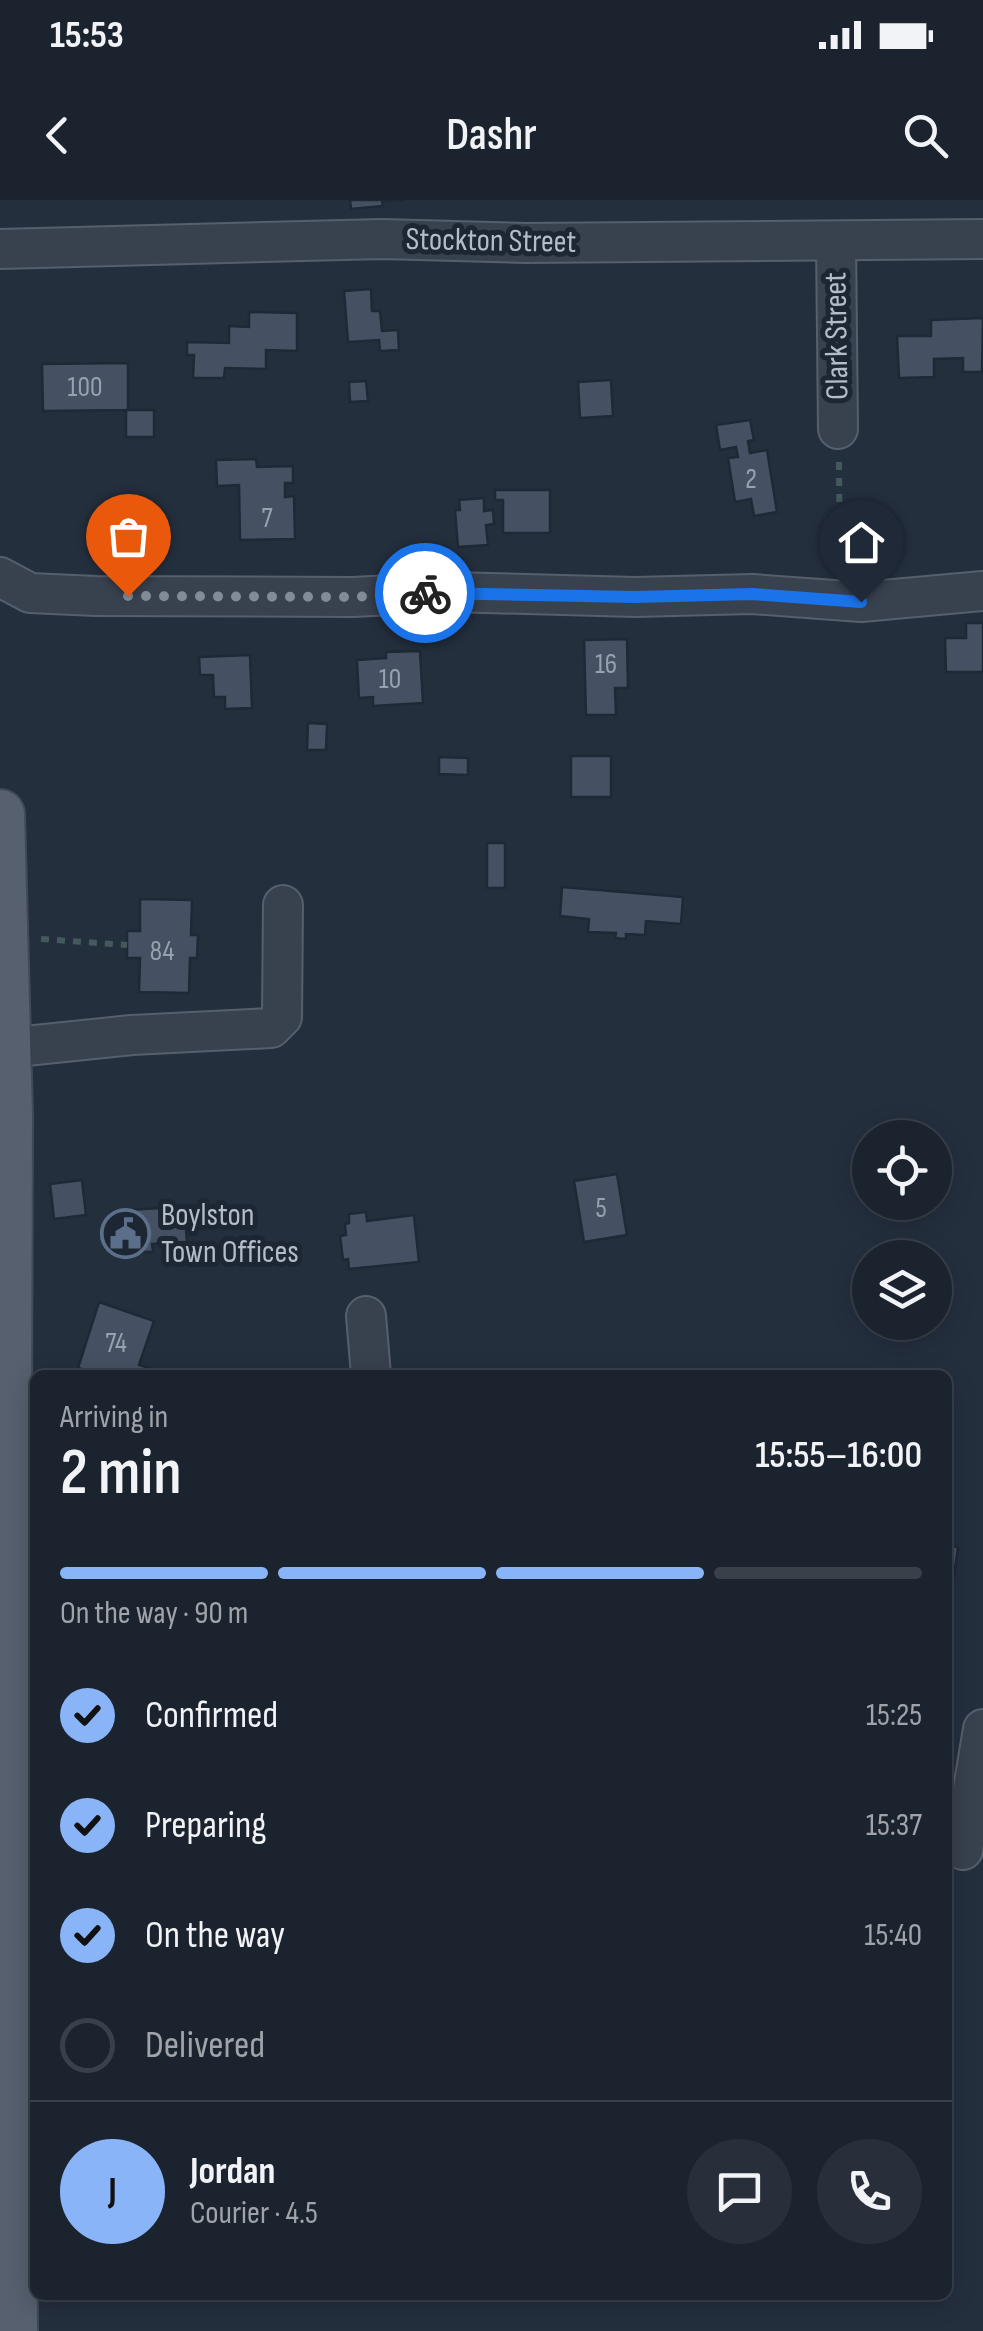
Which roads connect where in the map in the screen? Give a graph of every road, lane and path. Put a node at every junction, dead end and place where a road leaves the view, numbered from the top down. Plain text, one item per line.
1 (983, 239) edge
2 (836, 242) junction
3 (0, 249) edge
4 (838, 428) joint
5 (0, 577) edge
6 (983, 591) edge
7 (841, 601) junction
8 (0, 814) edge
9 (283, 906) dead end
10 (35, 938) dead end
11 (127, 945) dead end
12 (5, 1077) edge
13 (5, 1288) edge
14 (366, 1316) dead end
15 (371, 1370) edge
16 (21, 1414) edge
17 (4, 1524) edge
18 (5, 1702) edge
19 (983, 1729) edge
20 (5, 1827) edge
21 (965, 1851) edge
22 (6, 2150) edge
23 (9, 2330) edge

1 - 2 street, Stockton Street
2 - 3 street, Stockton Street
2 - 4 street, Clark Street
4 - 7 path
5 - 7 street
6 - 7 street
8 - 12 main road
9 - 12 street
10 - 11 path
12 - 13 main road
13 - 16 main road
14 - 15 street
16 - 17 main road
17 - 18 main road
18 - 20 main road
19 - 21 street
20 - 22 main road
22 - 23 main road

